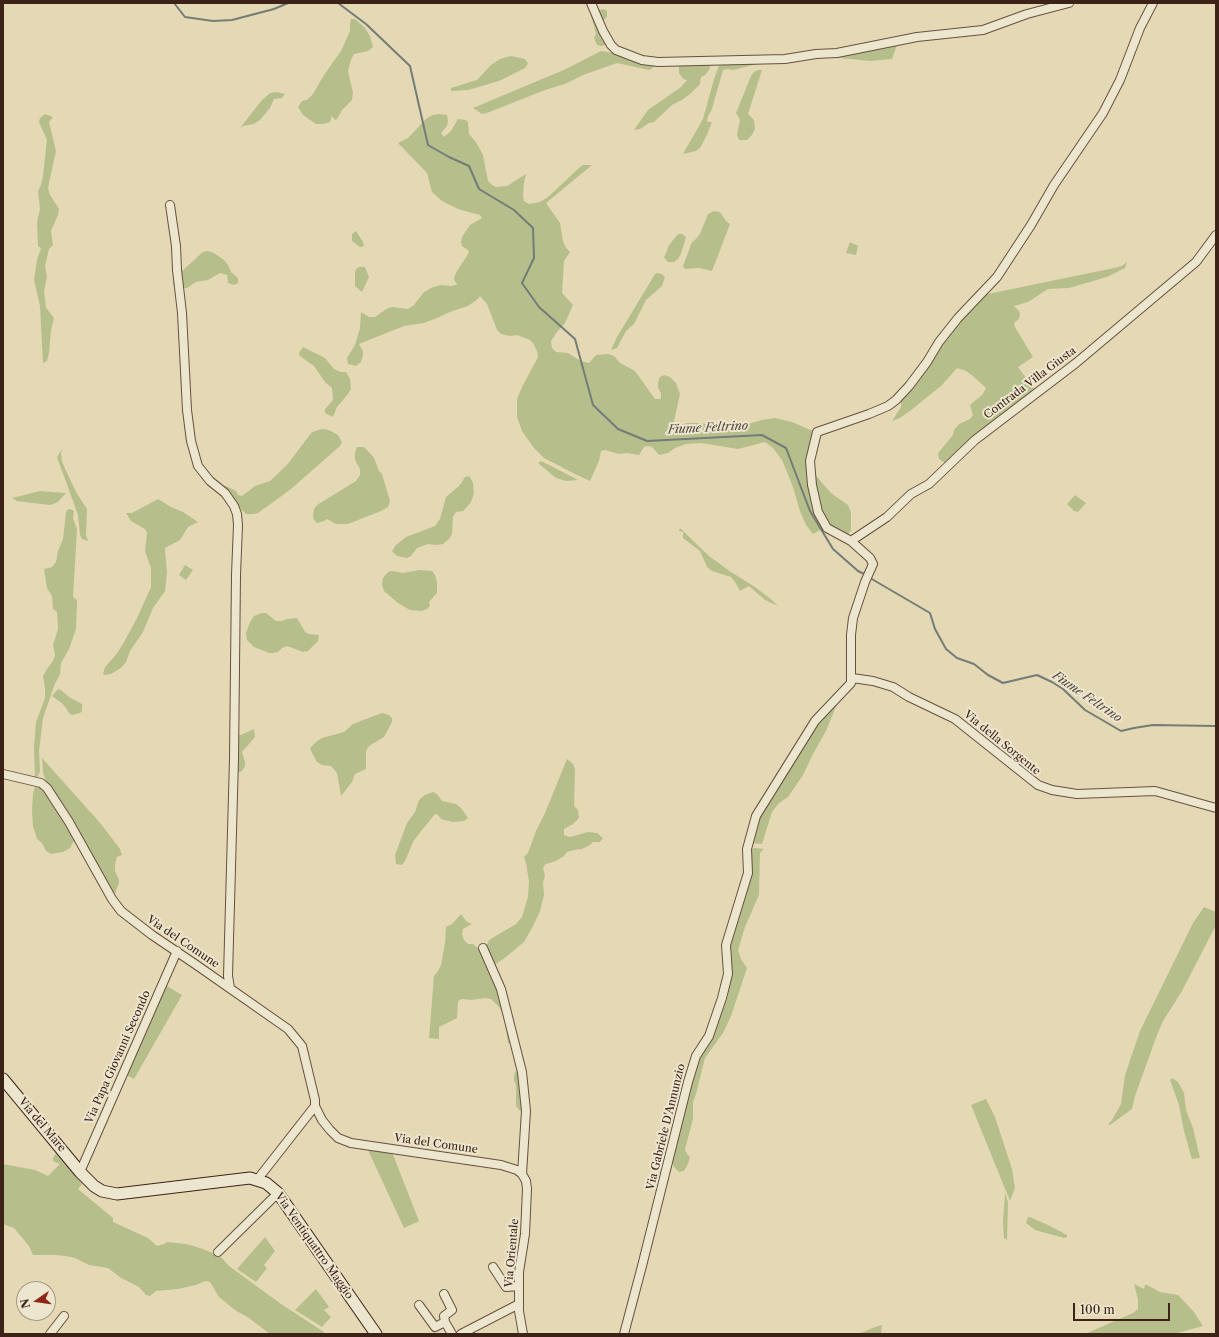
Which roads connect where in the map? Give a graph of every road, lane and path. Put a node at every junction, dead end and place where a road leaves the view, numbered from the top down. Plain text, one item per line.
1 (591, 3) edge
2 (1069, 3) edge
3 (1153, 3) edge
4 (170, 205) dead end
5 (1216, 234) edge
6 (851, 541) junction
7 (852, 678) junction
8 (3, 774) edge
9 (1216, 808) edge
10 (484, 948) dead end
11 (177, 951) junction
12 (230, 988) junction
13 (3, 1079) edge
14 (315, 1106) junction
15 (80, 1172) junction
16 (522, 1174) junction
17 (257, 1180) junction
18 (278, 1193) junction
19 (218, 1252) dead end
20 (493, 1267) dead end
21 (519, 1286) junction
22 (444, 1294) dead end
23 (519, 1304) junction
24 (419, 1305) dead end
25 (64, 1316) dead end
26 (446, 1322) junction
27 (50, 1334) edge
28 (376, 1334) edge
29 (452, 1334) edge
30 (461, 1334) edge
31 (523, 1334) edge
32 (624, 1334) edge

1 - 2 street
3 - 6 street
4 - 12 street
5 - 6 street, Contrada Villa Giusta
6 - 7 street
7 - 9 street, Via della Sorgente
7 - 32 street, Via Gabriele D'Annunzio
8 - 11 street, Via del Comune
10 - 16 street, Via Orientale
11 - 12 street, Via del Comune
11 - 15 street, Via Papa Giovanni Secondo
12 - 14 street, Via del Comune
13 - 15 street, Via del Mare
14 - 16 street, Via del Comune
14 - 17 street
15 - 17 street, Via Ventiquattro Maggio
16 - 21 street, Via Orientale
17 - 18 street, Via Ventiquattro Maggio
18 - 19 street
18 - 28 street, Via Ventiquattro Maggio
20 - 21 street
21 - 23 street, Via Orientale
22 - 26 street
23 - 30 street
23 - 31 street, Via Orientale
24 - 26 street
25 - 27 street
26 - 29 street

